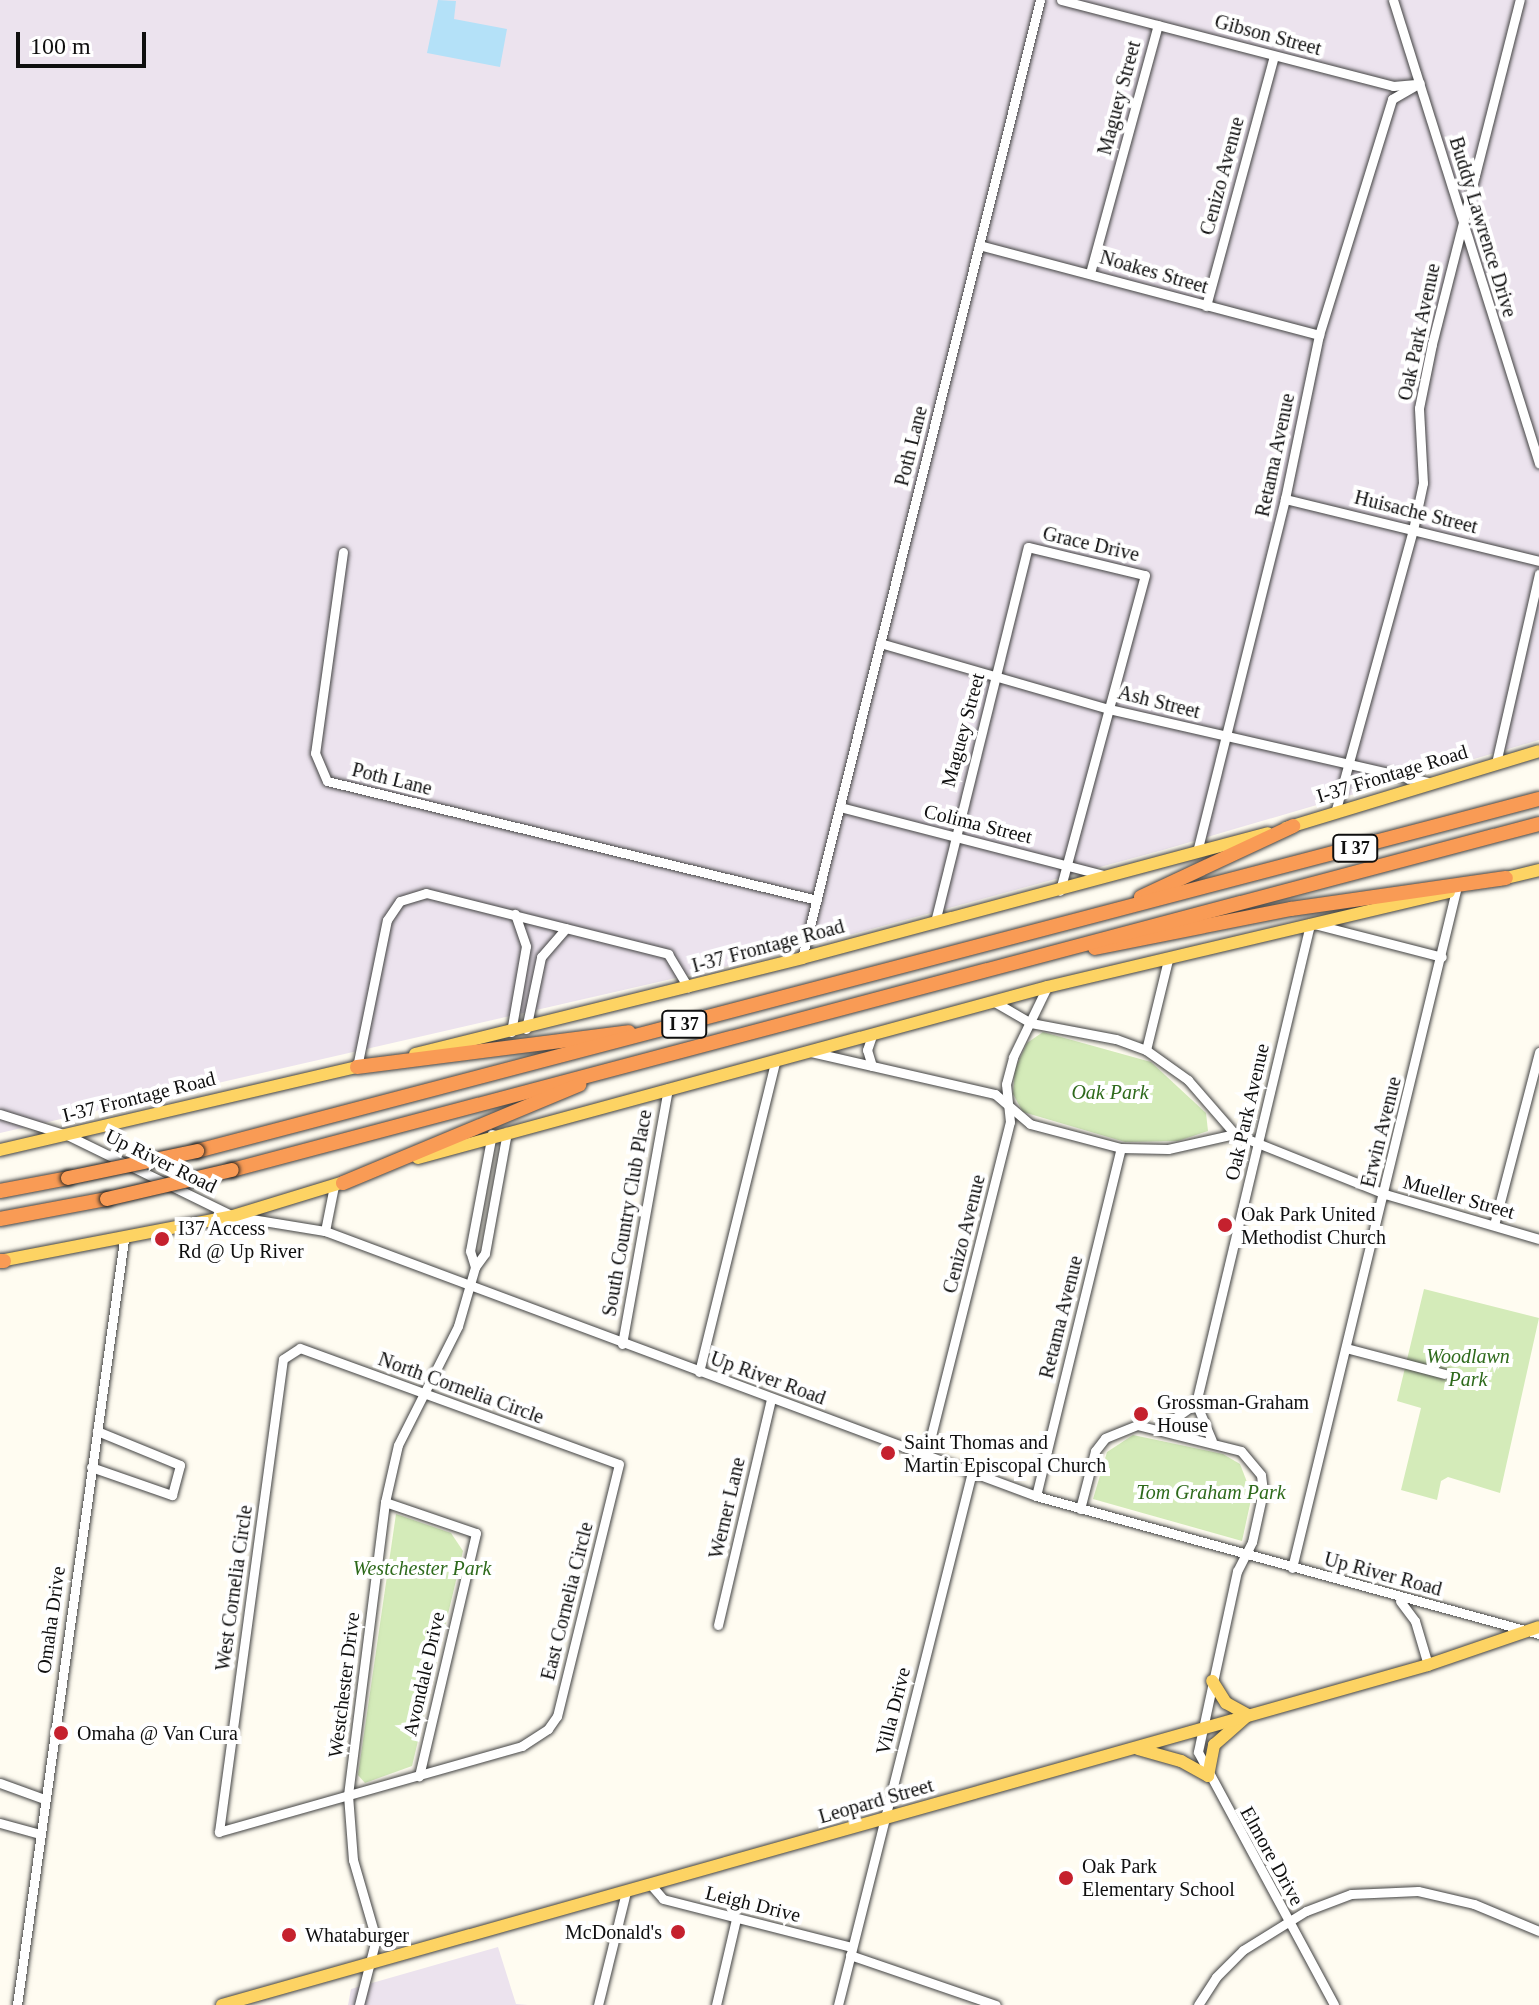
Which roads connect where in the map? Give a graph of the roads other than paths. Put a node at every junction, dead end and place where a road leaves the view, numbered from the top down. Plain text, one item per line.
1 (1040, 0) edge
2 (1061, 0) edge
3 (1393, 0) edge
4 (1520, 0) edge
5 (1158, 25) junction
6 (1274, 56) junction
7 (1420, 83) junction
8 (1462, 222) junction
9 (979, 245) junction
10 (1090, 273) junction
11 (1206, 306) junction
12 (1319, 335) junction
13 (1539, 464) edge
14 (1285, 499) junction
15 (1413, 530) junction
16 (1028, 547) joint
17 (343, 552) dead end
18 (1539, 561) edge
19 (1539, 574) edge
20 (880, 643) junction
21 (996, 676) junction
22 (1109, 709) junction
23 (1226, 738) junction
24 (1539, 751) edge
25 (1496, 763) junction
26 (1348, 766) junction
27 (1431, 783) junction
28 (1539, 799) edge
29 (840, 807) junction
30 (1335, 813) junction
31 (1539, 824) edge
32 (1293, 826) junction
33 (954, 837) junction
34 (1197, 852) junction
35 (1068, 865) junction
36 (1539, 870) edge
37 (1107, 876) junction
38 (1506, 878) junction
39 (1456, 890) junction
40 (1060, 891) junction
41 (817, 900) junction
42 (515, 914) junction
43 (1106, 914) junction
44 (1344, 915) junction
45 (935, 922) junction
46 (1310, 923) junction
47 (566, 928) junction
48 (1345, 935) junction
49 (1442, 957) junction
50 (802, 958) junction
51 (1168, 960) junction
52 (1004, 962) junction
53 (523, 966) junction
54 (537, 968) junction
55 (688, 987) junction
56 (1047, 987) junction
57 (993, 1001) junction
58 (1031, 1023) junction
59 (526, 1029) junction
60 (657, 1031) junction
61 (511, 1032) junction
62 (873, 1033) junction
63 (1146, 1050) junction
64 (808, 1051) junction
65 (1539, 1052) edge
66 (776, 1059) junction
67 (634, 1063) junction
68 (872, 1066) junction
69 (357, 1067) junction
70 (668, 1087) junction
71 (1008, 1107) junction
72 (0, 1114) edge
73 (507, 1130) junction
74 (492, 1134) junction
75 (1235, 1134) junction
76 (67, 1135) junction
77 (1260, 1143) junction
78 (1121, 1148) junction
79 (0, 1150) edge
80 (338, 1184) junction
81 (0, 1191) edge
82 (1385, 1194) junction
83 (233, 1216) junction
84 (0, 1219) edge
85 (1494, 1225) junction
86 (325, 1231) junction
87 (1539, 1239) edge
88 (124, 1240) junction
89 (1, 1261) edge
90 (475, 1267) junction
91 (471, 1286) junction
92 (622, 1344) junction
93 (1346, 1348) junction
94 (289, 1350) joint
95 (699, 1372) junction
96 (1445, 1374) dead end
97 (420, 1393) junction
98 (771, 1399) junction
99 (1196, 1403) junction
100 (1161, 1428) junction
101 (97, 1431) junction
102 (1212, 1441) junction
103 (926, 1456) junction
104 (619, 1464) joint
105 (91, 1467) junction
106 (972, 1472) junction
107 (1036, 1496) junction
108 (385, 1502) junction
109 (1080, 1509) junction
110 (1245, 1555) junction
111 (1292, 1568) junction
112 (1390, 1595) junction
113 (718, 1625) dead end
114 (1536, 1631) edge
115 (1428, 1665) junction
116 (1212, 1681) junction
117 (1248, 1715) junction
118 (1202, 1728) junction
119 (1135, 1748) junction
120 (419, 1776) junction
121 (1208, 1776) junction
122 (0, 1783) edge
123 (348, 1795) junction
124 (44, 1799) junction
125 (884, 1820) junction
126 (0, 1823) edge
127 (40, 1834) junction
128 (651, 1885) junction
129 (626, 1892) junction
130 (736, 1919) junction
131 (1287, 1921) junction
132 (1539, 1931) edge
133 (851, 1951) junction
134 (370, 1963) junction
135 (1330, 2002) edge
136 (17, 2005) edge
137 (222, 2005) edge
138 (359, 2005) edge
139 (598, 2005) edge
140 (716, 2005) edge
141 (838, 2005) edge
142 (996, 2005) edge
143 (1198, 2005) edge

1 - 9 street, Poth Lane
2 - 5 street, Gibson Street
3 - 7 street, Buddy Lawrence Drive
4 - 8 street, Oak Park Avenue
5 - 6 street, Gibson Street
5 - 10 street, Maguey Street
6 - 7 street, Gibson Street
6 - 11 street, Cenizo Avenue
7 - 8 street, Buddy Lawrence Drive
7 - 12 street, Retama Avenue
8 - 13 street, Buddy Lawrence Drive
8 - 15 street, Oak Park Avenue
9 - 10 street, Noakes Street
9 - 20 street, Poth Lane
10 - 11 street, Noakes Street
11 - 12 street, Noakes Street
12 - 14 street, Retama Avenue
14 - 15 street, Huisache Street
14 - 23 street, Retama Avenue
15 - 18 street, Huisache Street
15 - 26 street, Oak Park Avenue
16 - 21 street, Maguey Street
16 - 22 street, Grace Drive
17 - 41 street, Poth Lane
19 - 25 street
20 - 21 street, Ash Street
20 - 29 street, Poth Lane
21 - 22 street, Ash Street
21 - 33 street, Maguey Street
22 - 23 street, Ash Street
22 - 35 street
23 - 26 street, Ash Street
23 - 34 street, Retama Avenue
24 - 25 main road, I-37 Frontage Road
25 - 27 main road, I-37 Frontage Road
26 - 27 street, Ash Street
26 - 30 street, Oak Park Avenue
27 - 30 main road, I-37 Frontage Road
28 - 43 highway, I 37
29 - 33 street, Colima Street
29 - 41 street, Poth Lane
30 - 32 main road, I-37 Frontage Road
31 - 52 highway, I 37
32 - 34 main road, I-37 Frontage Road
32 - 43 highway
33 - 35 street, Colima Street
33 - 45 street, Maguey Street
34 - 37 main road, I-37 Frontage Road
35 - 37 street, Colima Street
35 - 40 street
36 - 38 main road
37 - 40 main road, I-37 Frontage Road
38 - 39 main road
38 - 52 highway
39 - 44 main road
39 - 49 street, Erwin Avenue
40 - 45 main road, I-37 Frontage Road
41 - 50 street, Poth Lane
42 - 47 street
42 - 53 street
42 - 69 street
43 - 60 highway, I 37
44 - 46 main road
44 - 48 street
45 - 50 main road, I-37 Frontage Road
46 - 48 street
46 - 51 main road
46 - 77 street, Oak Park Avenue
47 - 54 street
47 - 55 street
48 - 49 street
49 - 82 street, Erwin Avenue
50 - 55 main road, I-37 Frontage Road
51 - 56 main road
51 - 63 street
52 - 67 highway, I 37
53 - 54 street
53 - 61 street
54 - 59 street
55 - 59 main road, I-37 Frontage Road
56 - 57 main road
56 - 58 street, Cenizo Avenue
57 - 58 street, Mueller Street
57 - 62 main road
58 - 63 street, Mueller Street
58 - 71 street, Cenizo Avenue
59 - 61 main road, I-37 Frontage Road
60 - 69 highway
60 - 81 highway, I 37, bridge
61 - 69 main road, I-37 Frontage Road
62 - 64 main road
62 - 68 street
63 - 75 street, Mueller Street
64 - 66 main road
64 - 68 street
65 - 85 street
66 - 70 main road
66 - 95 street
67 - 80 highway
67 - 84 highway, I 37, bridge
68 - 71 street
69 - 76 main road, I-37 Frontage Road
70 - 73 main road
70 - 92 street, South Country Club Place
71 - 78 street
71 - 103 street, Cenizo Avenue
72 - 76 street, Up River Road
73 - 74 main road
73 - 90 street
74 - 80 main road
74 - 90 street
75 - 77 street, Mueller Street
75 - 78 street
76 - 79 main road, I-37 Frontage Road
76 - 83 street, Up River Road
77 - 82 street, Mueller Street
77 - 99 street, Oak Park Avenue
78 - 107 street, Retama Avenue
80 - 83 main road
80 - 86 street
82 - 85 street, Mueller Street
82 - 93 street, Erwin Avenue
83 - 86 street, Up River Road
83 - 88 main road
85 - 87 street, Mueller Street
86 - 91 street, Up River Road
88 - 89 main road
88 - 101 street, Omaha Drive
90 - 91 street, Westchester Drive
91 - 92 street, Up River Road
91 - 97 street, Westchester Drive
92 - 95 street, Up River Road
93 - 96 street
93 - 111 street, Erwin Avenue
94 - 97 street, North Cornelia Circle
94 - 123 street, West Cornelia Circle
95 - 98 street, Up River Road
97 - 104 street, North Cornelia Circle
97 - 108 street, Westchester Drive
98 - 103 street, Up River Road
98 - 113 street, Werner Lane
99 - 100 street
99 - 102 street
100 - 102 street
100 - 109 street
101 - 105 street, Omaha Drive
101 - 105 street
102 - 110 street
103 - 106 street, Up River Road
104 - 120 street, East Cornelia Circle
105 - 124 street, Omaha Drive
106 - 107 street, Up River Road
106 - 125 street, Villa Drive
107 - 109 street, Up River Road
108 - 120 street, Avondale Drive
108 - 123 street, Westchester Drive
109 - 110 street, Up River Road
110 - 111 street, Up River Road
110 - 116 street
111 - 112 street, Up River Road
112 - 114 street, Up River Road
112 - 115 street
114 - 115 main road, Leopard Street
115 - 117 main road, Leopard Street
116 - 117 main road
116 - 118 street
117 - 118 main road, Leopard Street
117 - 121 main road
118 - 119 main road, Leopard Street
118 - 121 street, Elmore Drive
119 - 121 main road
119 - 125 main road, Leopard Street
120 - 123 street
121 - 131 street, Elmore Drive
122 - 124 street
123 - 134 street, Westchester Drive
124 - 127 street, Omaha Drive
125 - 128 main road, Leopard Street
125 - 133 street, Villa Drive
126 - 127 street
127 - 136 street, Omaha Drive
128 - 129 main road, Leopard Street
128 - 130 street, Leigh Drive
129 - 134 main road, Leopard Street
129 - 139 street
130 - 133 street, Leigh Drive
130 - 140 street
131 - 132 street
131 - 135 street, Elmore Drive
131 - 143 street
133 - 141 street, Villa Drive
133 - 142 street, Leigh Drive
134 - 137 main road, Leopard Street
134 - 138 street, Westchester Drive

